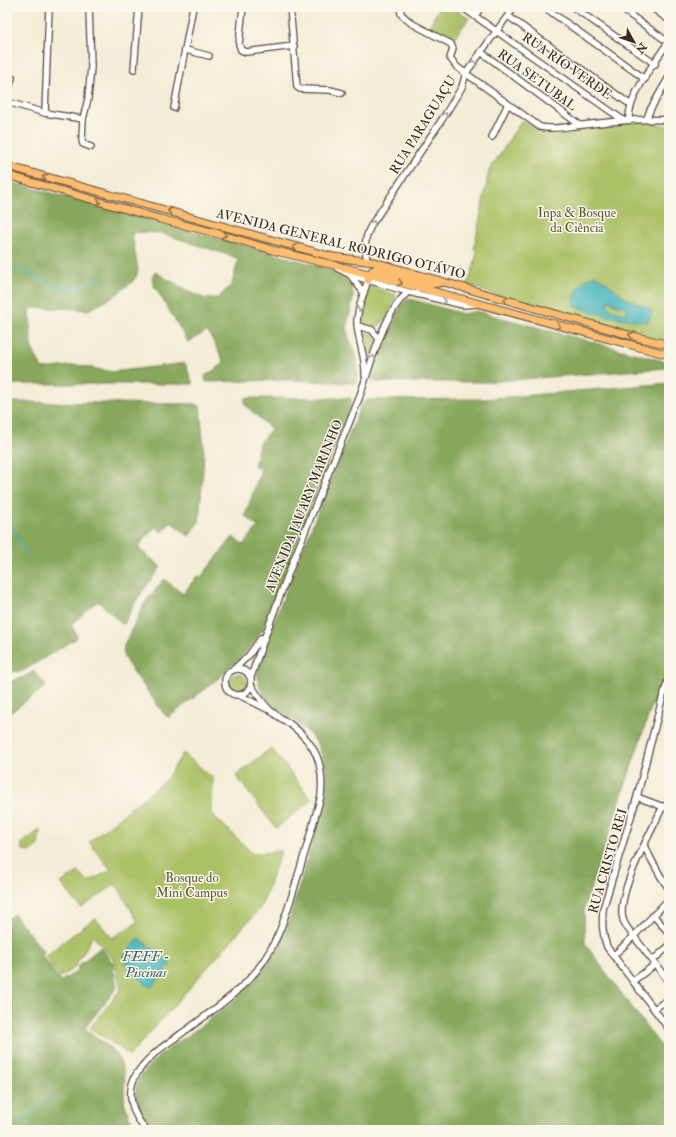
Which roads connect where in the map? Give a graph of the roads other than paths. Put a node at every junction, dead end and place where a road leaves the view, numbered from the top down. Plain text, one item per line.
1 (9, 7) edge
2 (49, 7) edge
3 (89, 7) edge
4 (139, 7) edge
5 (193, 7) edge
6 (243, 7) edge
7 (290, 7) edge
8 (400, 7) edge
9 (462, 7) edge
10 (481, 7) edge
11 (504, 7) edge
12 (544, 7) edge
13 (573, 7) edge
14 (619, 7) edge
15 (651, 7) edge
16 (511, 12) edge
17 (475, 16) junction
18 (7, 17) edge
19 (669, 20) edge
20 (497, 31) junction
21 (669, 42) edge
22 (294, 46) junction
23 (186, 50) junction
24 (481, 52) junction
25 (209, 56) dead end
26 (654, 64) junction
27 (134, 70) dead end
28 (466, 73) junction
29 (669, 77) edge
30 (12, 78) dead end
31 (645, 79) junction
32 (342, 93) dead end
33 (7, 94) edge
34 (7, 102) edge
35 (508, 104) junction
36 (631, 105) junction
37 (174, 108) dead end
38 (46, 114) junction
39 (647, 118) junction
40 (83, 119) junction
41 (623, 120) junction
42 (629, 120) junction
43 (669, 120) edge
44 (580, 125) junction
45 (492, 136) dead end
46 (91, 147) dead end
47 (7, 166) edge
48 (7, 175) edge
49 (367, 260) junction
50 (330, 263) junction
51 (351, 276) junction
52 (369, 278) junction
53 (443, 282) junction
54 (408, 292) junction
55 (364, 293) junction
56 (480, 304) junction
57 (358, 326) junction
58 (385, 328) junction
59 (372, 330) junction
60 (380, 340) junction
61 (669, 345) edge
62 (669, 356) edge
63 (363, 387) junction
64 (265, 633) junction
65 (233, 670) junction
66 (251, 677) junction
67 (669, 678) edge
68 (252, 685) junction
69 (241, 696) junction
70 (269, 709) junction
71 (637, 797) junction
72 (666, 808) edge
73 (644, 846) junction
74 (669, 889) edge
75 (669, 899) edge
76 (653, 915) junction
77 (669, 933) edge
78 (634, 936) junction
79 (669, 946) edge
80 (613, 956) junction
81 (654, 962) junction
82 (633, 981) junction
83 (669, 982) edge
84 (669, 998) edge
85 (654, 1009) junction
86 (669, 1029) edge
87 (146, 1130) edge

1 - 18 street
2 - 38 street
3 - 40 street
4 - 27 street
5 - 23 street
6 - 22 street
7 - 22 street
8 - 28 street
9 - 17 street, RUA RÍO VERDE
10 - 17 street
11 - 16 street
12 - 31 street
13 - 26 street
14 - 21 street
15 - 19 street
16 - 20 street, RUA PARAGUAÇU
16 - 36 street
17 - 20 street, RUA RÍO VERDE
20 - 24 street, RUA PARAGUAÇU
20 - 41 street, RUA RÍO VERDE
21 - 26 street
22 - 32 street
23 - 25 street
23 - 37 street
28 -> 24 street, RUA PARAGUAÇU
24 - 44 street, RUA SETUBAL
26 - 31 street
28 - 35 street
49 -> 28 street, RUA PARAGUAÇU
29 - 39 street
30 - 33 street
31 - 36 street
34 - 38 street
35 - 44 street
35 - 45 street
36 - 42 street
38 - 40 street
39 - 42 street
39 - 43 street
40 - 46 street
41 - 42 street
41 - 44 street
49 -> 47 main road, AVENIDA GENERAL RODRIGO OTÁVIO
48 -> 50 main road, AVENIDA GENERAL RODRIGO OTÁVIO
49 - 53 main road, AVENIDA GENERAL RODRIGO OTÁVIO
50 - 51 street, AVENIDA GENERAL RODRIGO OTÁVIO
50 - 52 main road, AVENIDA GENERAL RODRIGO OTÁVIO
51 - 52 street, AVENIDA GENERAL RODRIGO OTÁVIO
51 - 55 street
52 - 53 main road
52 - 54 street, AVENIDA GENERAL RODRIGO OTÁVIO
52 - 55 street, AVENIDA JAUARY MARINHO
52 -> 56 main road, AVENIDA GENERAL RODRIGO OTÁVIO
61 -> 53 main road, AVENIDA GENERAL RODRIGO OTÁVIO
54 -> 56 street, AVENIDA GENERAL RODRIGO OTÁVIO
54 - 58 street, AVENIDA JAUARY MARINHO
55 -> 57 street, AVENIDA JAUARY MARINHO
56 -> 62 main road, AVENIDA GENERAL RODRIGO OTÁVIO
57 - 59 street
57 - 63 street, AVENIDA JAUARY MARINHO
58 - 59 street
58 - 60 street, AVENIDA JAUARY MARINHO
59 - 60 street
63 -> 60 street, AVENIDA JAUARY MARINHO
63 - 64 street, AVENIDA JAUARY MARINHO
64 - 65 street, AVENIDA JAUARY MARINHO
64 - 66 street, AVENIDA JAUARY MARINHO
65 - 66 street
65 - 69 street
66 - 68 street
67 - 71 street, RUA CRISTO REI
68 - 69 street
68 - 70 street
69 - 70 street
70 - 87 street
71 - 72 street
71 - 80 street, RUA CRISTO REI
72 - 73 street
73 - 74 street
73 - 78 street
75 - 76 street
76 - 77 street
76 - 78 street
78 - 80 street
78 - 81 street
79 - 81 street
80 - 82 street, RUA CRISTO REI
81 - 82 street
81 - 83 street
82 - 85 street, RUA CRISTO REI
84 - 85 street
85 - 86 street, RUA CRISTO REI

